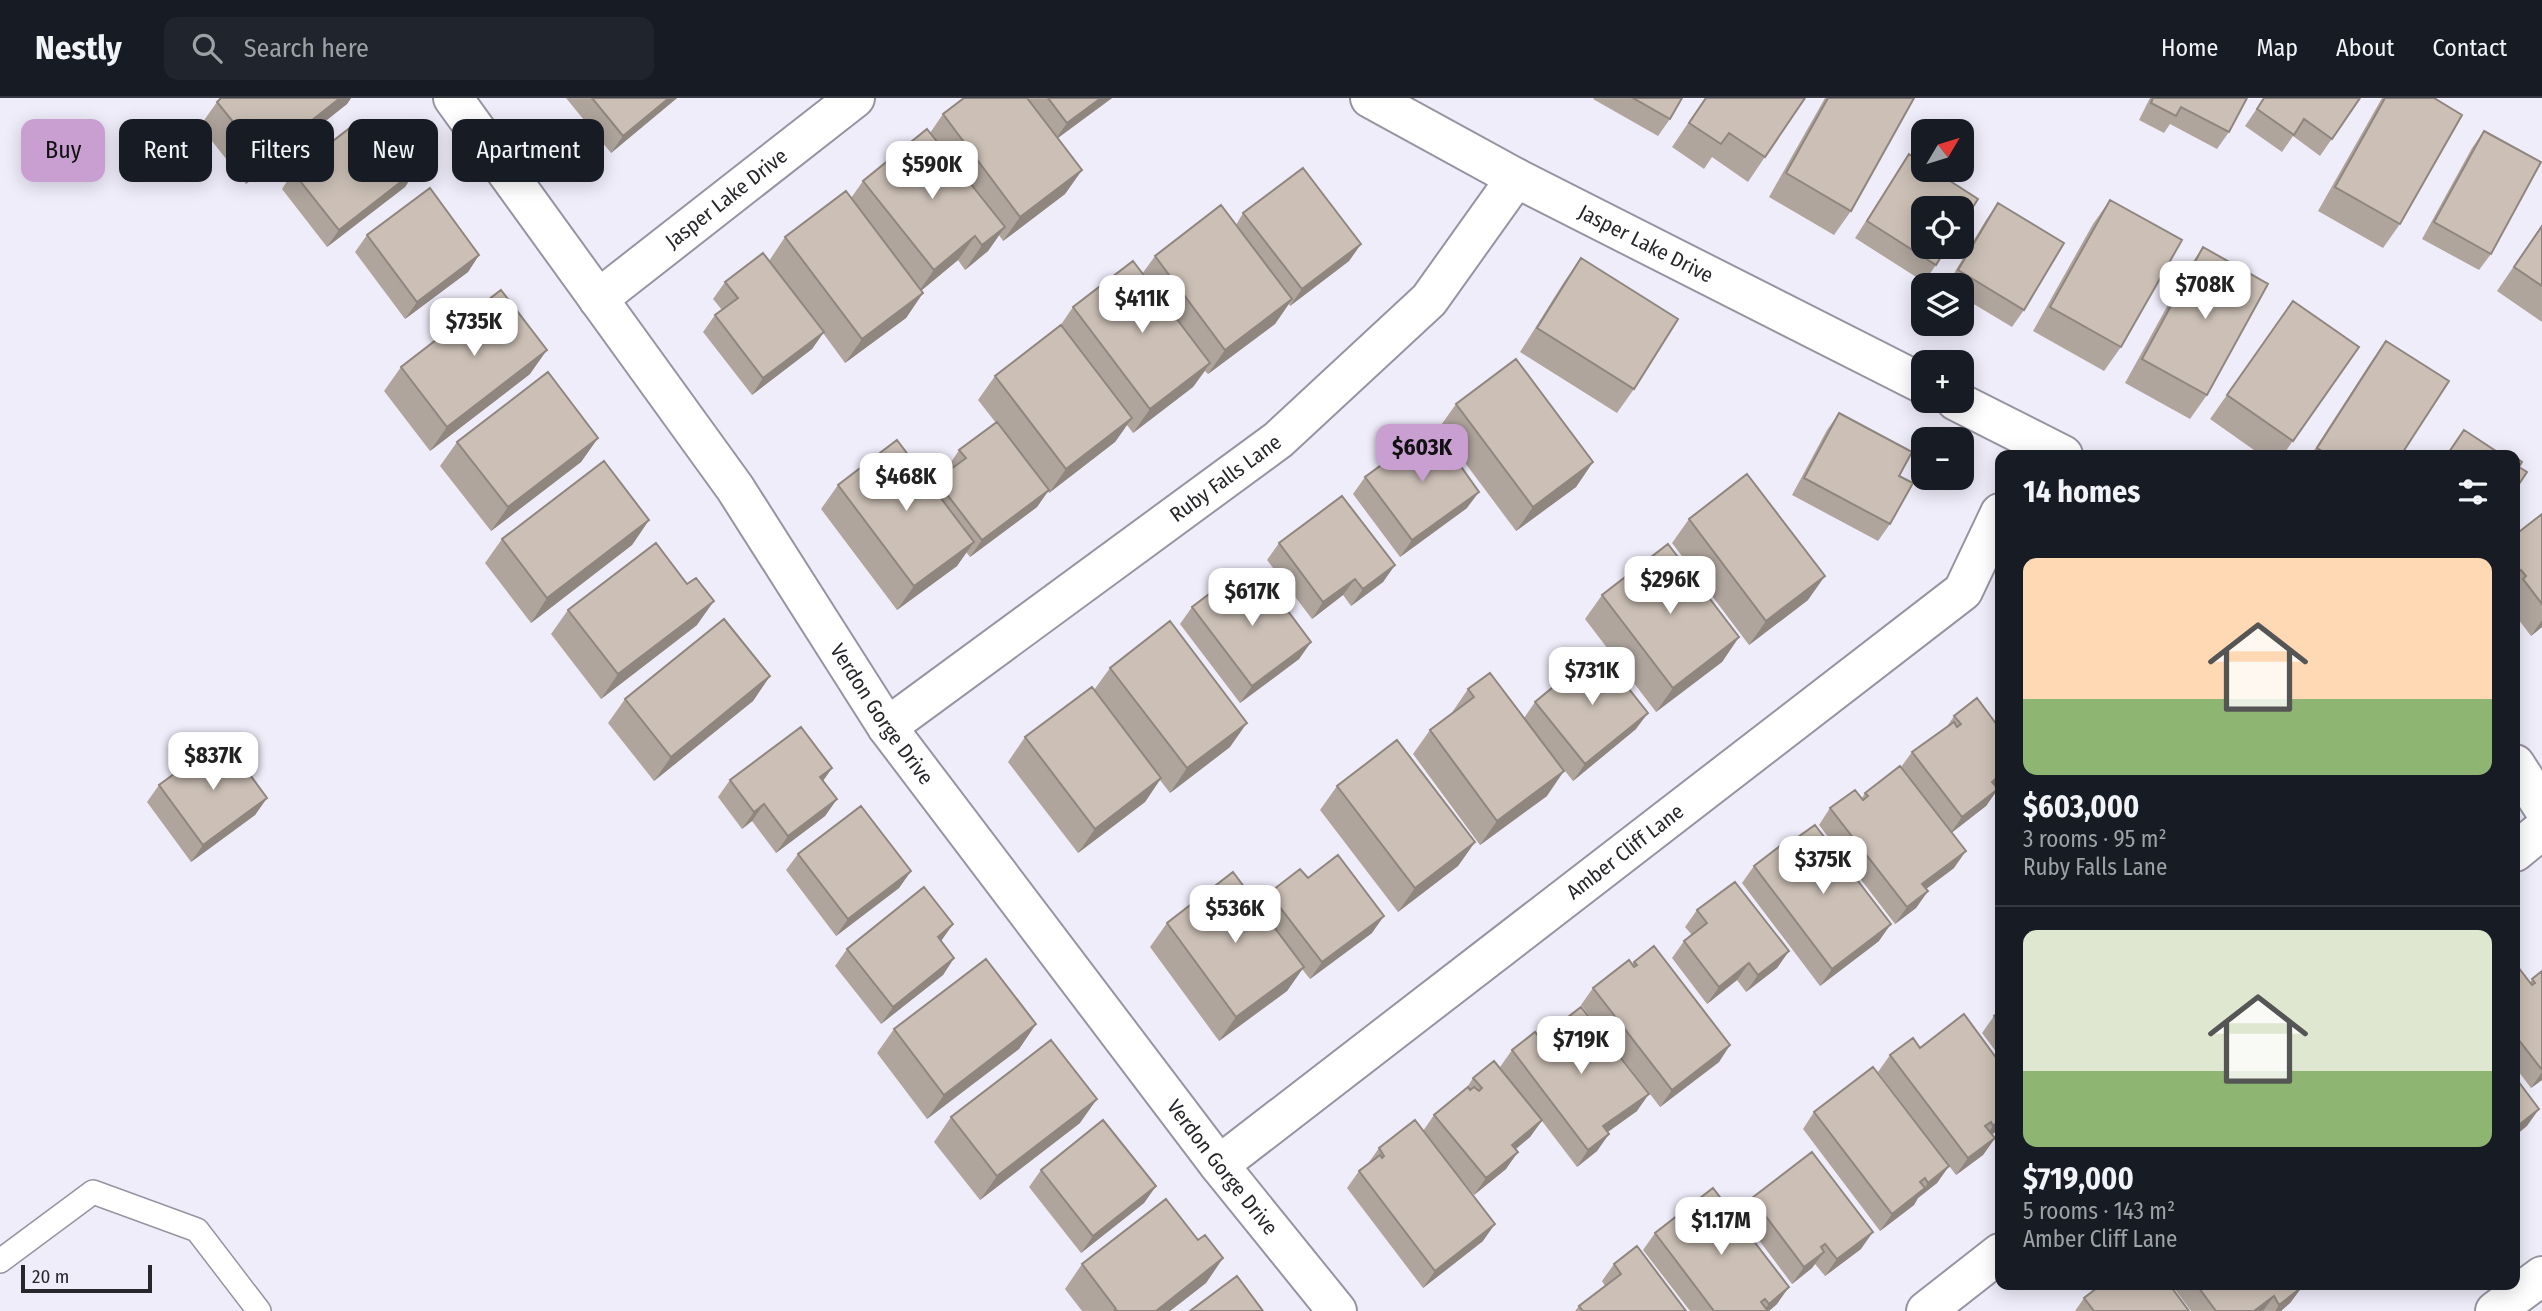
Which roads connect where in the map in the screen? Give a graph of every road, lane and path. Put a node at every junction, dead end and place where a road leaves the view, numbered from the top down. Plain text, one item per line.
1 (453, 98) edge
2 (855, 98) edge
3 (1370, 98) edge
4 (1516, 178) junction
5 (598, 299) junction
6 (1911, 378) edge
7 (1974, 411) edge
8 (2042, 450) edge
9 (1995, 524) edge
10 (887, 727) junction
11 (2520, 772) edge
12 (2542, 806) edge
13 (2542, 830) edge
14 (2520, 848) edge
15 (1219, 1164) junction
16 (1995, 1257) edge
17 (0, 1261) edge
18 (2542, 1276) edge
19 (259, 1311) edge
20 (1337, 1311) edge
21 (1926, 1311) edge
22 (2496, 1311) edge

1 - 5 street, Verdon Gorge Drive
2 - 5 street, Jasper Lake Drive
3 - 4 street, Jasper Lake Drive
4 - 6 street, Jasper Lake Drive
4 - 10 street, Ruby Falls Lane
5 - 10 street, Verdon Gorge Drive
7 - 8 street
9 - 15 street, Amber Cliff Lane
10 - 15 street, Verdon Gorge Drive
11 - 12 street
13 - 14 street
15 - 20 street, Verdon Gorge Drive
16 - 21 street
17 - 19 lane
18 - 22 street

